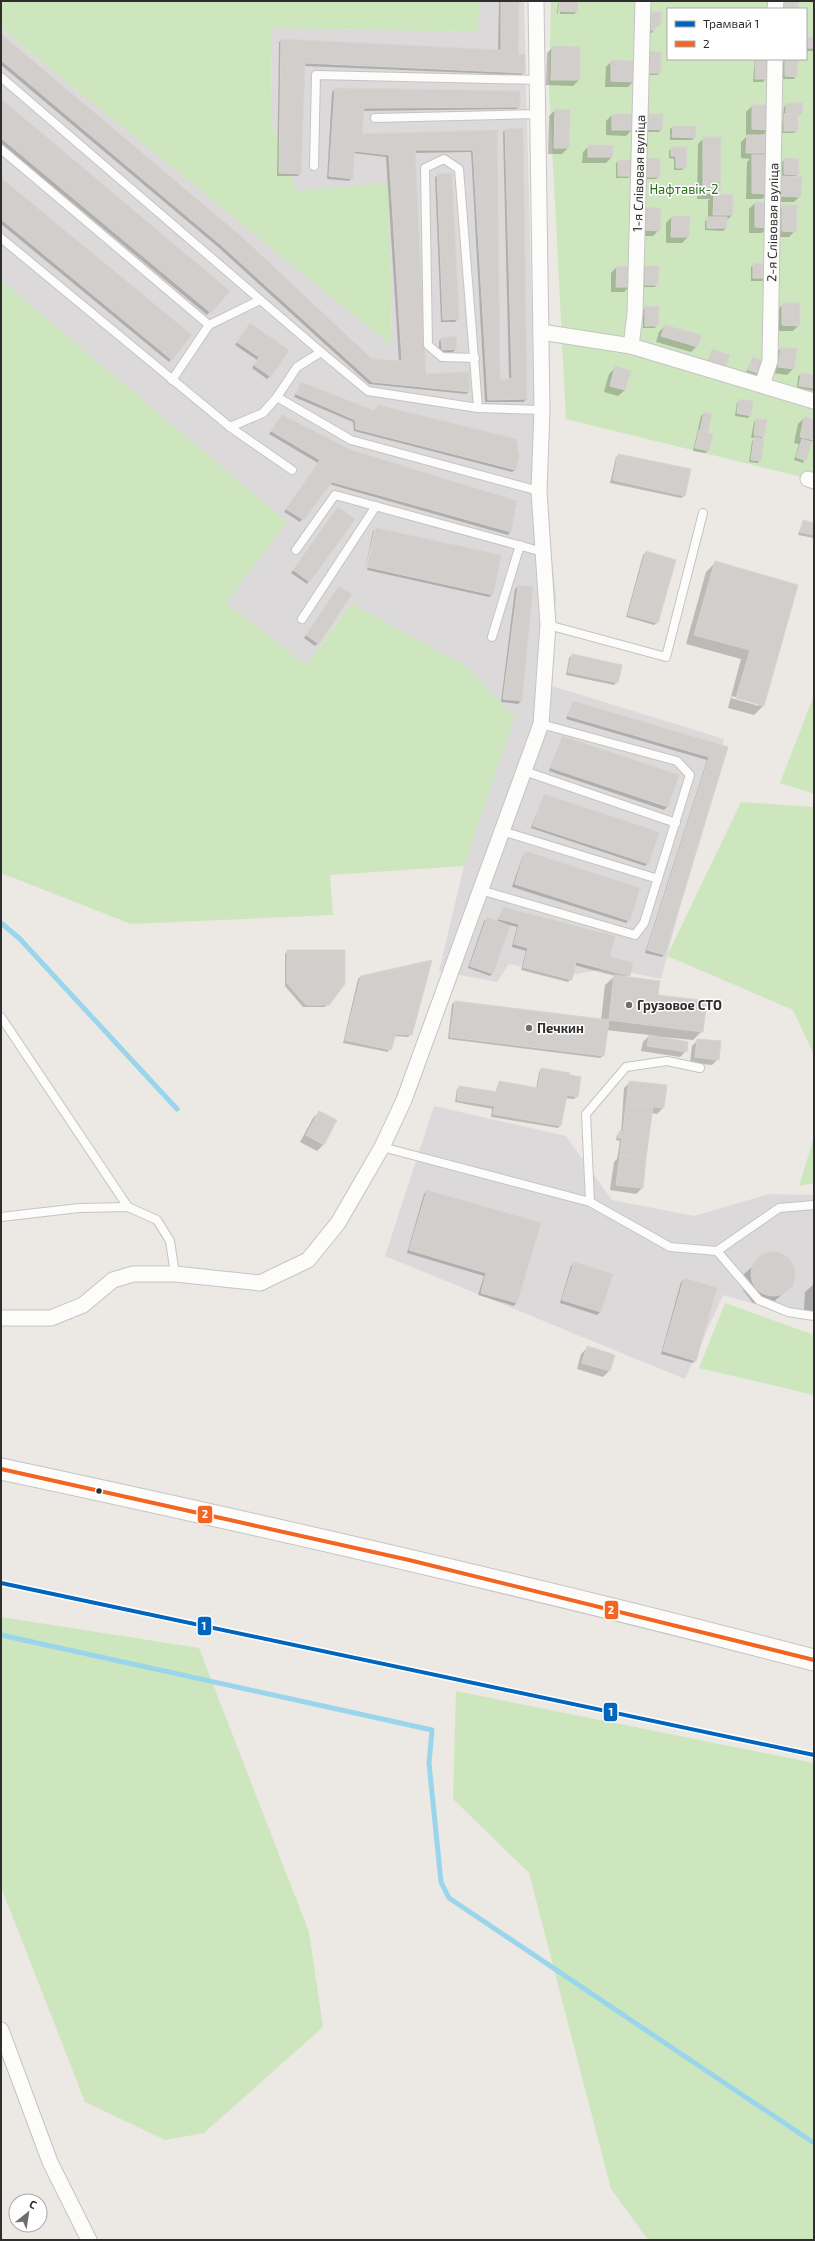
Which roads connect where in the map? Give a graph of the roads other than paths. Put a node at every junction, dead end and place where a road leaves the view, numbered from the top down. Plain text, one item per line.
1 (536, 1) edge
2 (643, 1) edge
3 (775, 60) edge
4 (1, 77) edge
5 (537, 80) junction
6 (538, 114) junction
7 (375, 118) dead end
8 (1, 149) edge
9 (314, 166) dead end
10 (1, 238) edge
11 (260, 300) junction
12 (209, 325) junction
13 (541, 332) junction
14 (631, 346) junction
15 (321, 352) junction
16 (475, 358) junction
17 (172, 380) junction
18 (762, 385) junction
19 (277, 397) junction
20 (814, 401) edge
21 (478, 408) junction
22 (542, 410) junction
23 (230, 427) junction
24 (292, 470) dead end
25 (539, 490) junction
26 (376, 506) junction
27 (702, 513) dead end
28 (520, 545) junction
29 (296, 550) dead end
30 (543, 552) junction
31 (302, 619) dead end
32 (548, 625) junction
33 (492, 636) dead end
34 (541, 724) junction
35 (524, 771) junction
36 (676, 823) junction
37 (502, 830) junction
38 (658, 879) junction
39 (480, 890) junction
40 (1, 1017) edge
41 (700, 1068) dead end
42 (382, 1147) junction
43 (590, 1202) junction
44 (814, 1205) edge
45 (128, 1207) junction
46 (1, 1217) edge
47 (717, 1251) junction
48 (175, 1274) junction
49 (814, 1316) edge
50 (1, 1318) edge
51 (1, 1469) edge
52 (814, 1660) edge
53 (1, 2030) edge
54 (89, 2240) edge

1 - 5 street
2 - 14 street, 1-я Слівовая вуліца
3 - 18 street, 2-я Слівовая вуліца
4 - 11 lane
5 - 6 street
5 - 9 lane
6 - 7 lane
6 - 13 street
8 - 12 lane
10 - 17 lane
11 - 12 lane
11 - 15 lane
12 - 17 lane
13 - 14 street
13 - 22 street
14 - 18 street
15 - 19 lane
15 - 21 lane
16 - 16 lane
16 - 21 lane
17 - 23 lane
18 - 20 street
19 - 23 lane
19 - 25 lane
21 - 22 lane
22 - 25 street
23 - 24 lane
25 - 30 street
26 - 28 lane
26 - 29 lane
26 - 31 lane
27 - 32 lane
28 - 30 lane
28 - 33 lane
30 - 32 street
32 - 34 street
34 - 35 street
34 - 36 lane
35 - 36 lane
35 - 37 street
36 - 38 lane
37 - 38 lane
37 - 39 street
38 - 39 lane
39 - 42 street
40 - 45 lane
41 - 43 lane
42 - 43 lane
42 - 48 street
43 - 47 lane
44 - 47 lane
45 - 46 lane
45 - 48 lane
47 - 49 lane
48 - 50 street
51 - 52 main road
53 - 54 street

